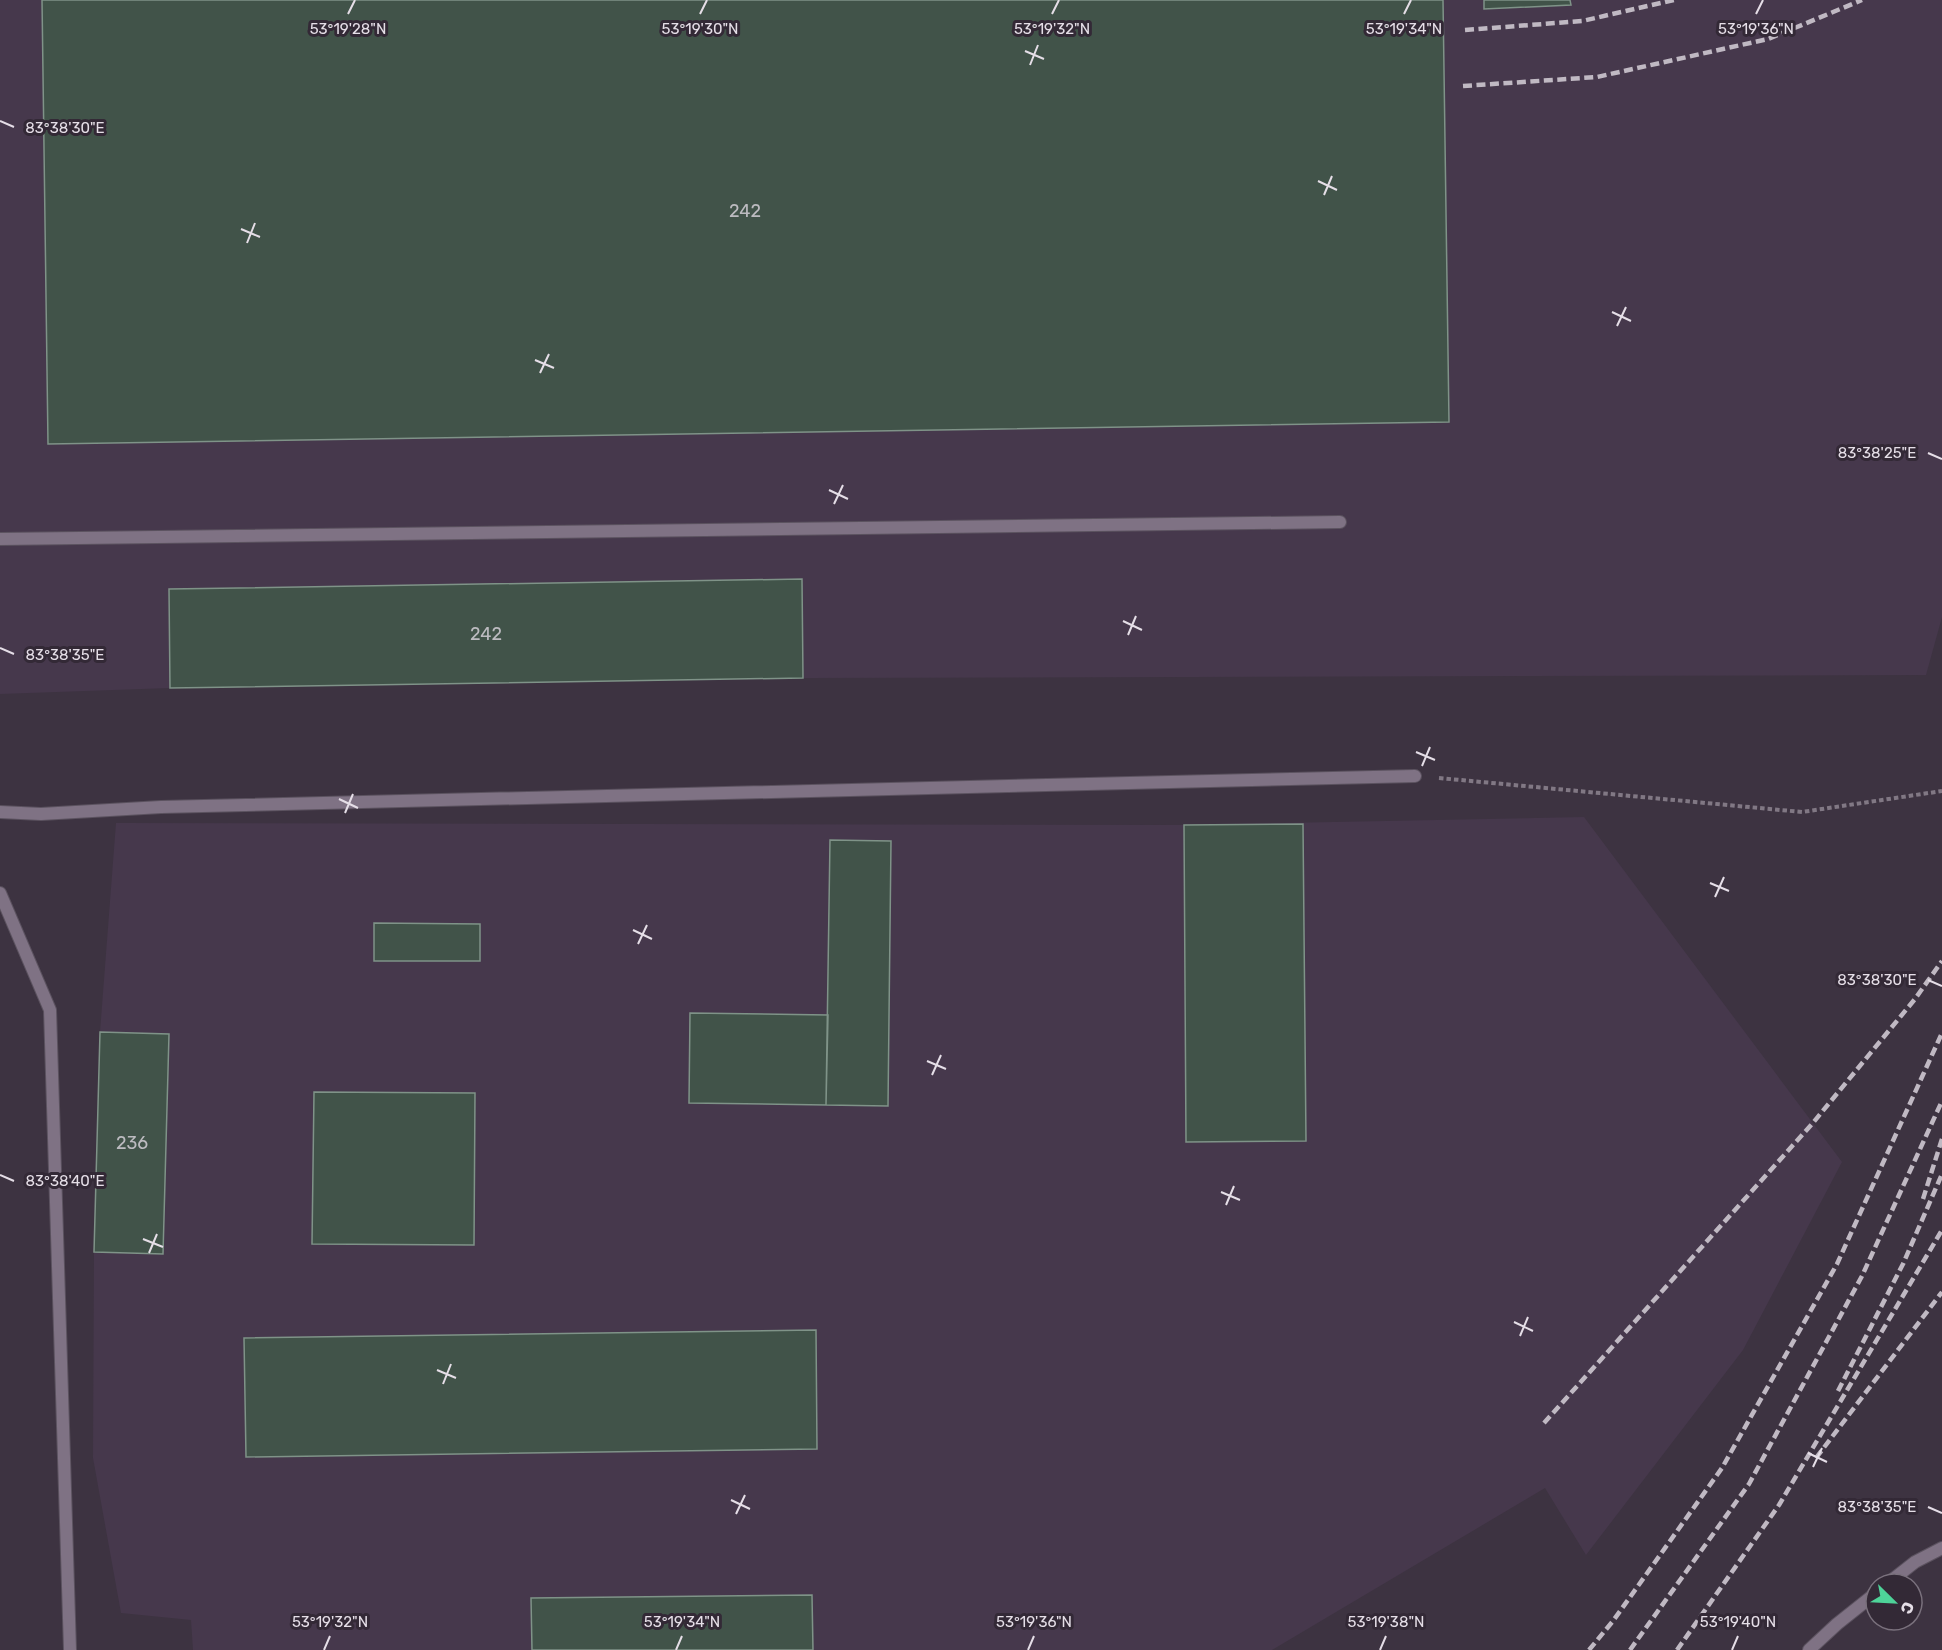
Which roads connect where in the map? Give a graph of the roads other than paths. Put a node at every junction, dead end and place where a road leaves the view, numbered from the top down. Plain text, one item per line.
1 (1340, 522) dead end
2 (0, 539) edge
3 (1415, 776) road end
4 (0, 812) edge
5 (0, 893) edge
6 (1942, 1548) edge
7 (1902, 1572) edge
8 (1864, 1603) edge
9 (70, 1650) edge
10 (1809, 1650) edge

1 - 2 street
3 - 4 street
5 - 9 street
6 - 7 street
8 - 10 street

